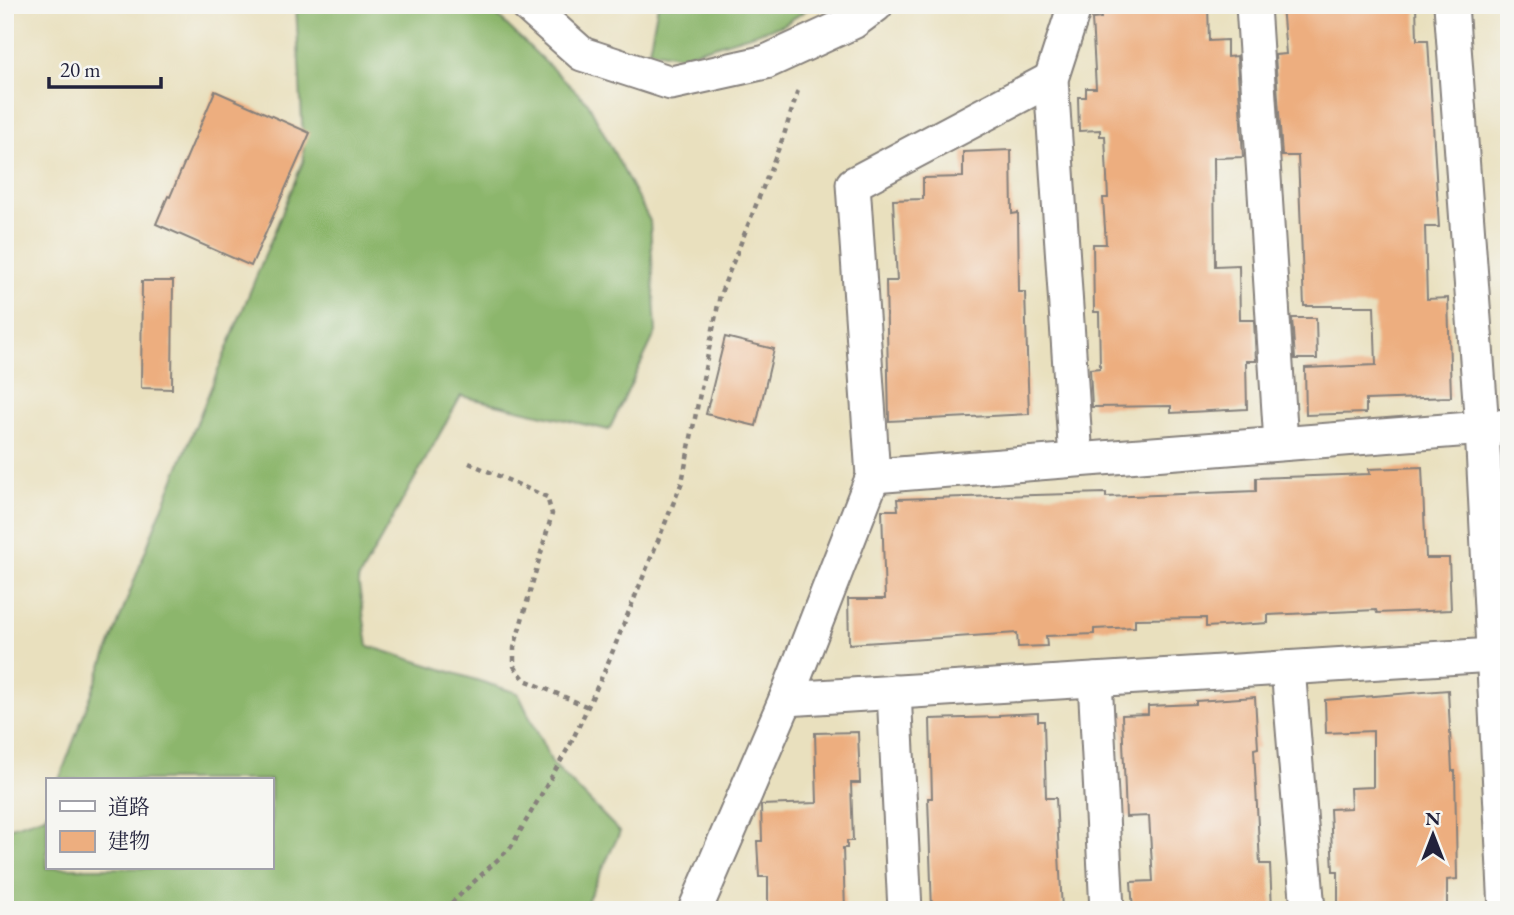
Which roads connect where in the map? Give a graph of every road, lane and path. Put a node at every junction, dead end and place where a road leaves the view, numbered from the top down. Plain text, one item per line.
1 (527, 5) edge
2 (876, 5) edge
3 (1075, 5) edge
4 (1253, 5) edge
5 (1451, 5) edge
6 (814, 40) junction
7 (1051, 79) junction
8 (1495, 427) edge
9 (1281, 443) junction
10 (1076, 459) junction
11 (469, 463) dead end
12 (873, 476) junction
13 (1500, 655) edge
14 (1288, 668) junction
15 (1095, 680) junction
16 (894, 692) junction
17 (786, 699) junction
18 (588, 707) junction
19 (444, 910) edge
20 (695, 910) edge
21 (905, 910) edge
22 (1107, 910) edge
23 (1308, 910) edge
24 (1506, 910) edge

1 - 6 street
2 - 6 street
3 - 7 street
4 - 9 street
5 - 8 street
6 - 18 path
7 - 10 street
7 - 12 street
8 - 9 street
8 - 13 street
9 - 10 street
10 - 12 street
11 - 18 path
12 - 17 street
13 - 14 street
13 - 24 street
14 - 15 street
14 - 23 street
15 - 16 street
15 - 22 street
16 - 17 street
16 - 21 street
17 - 20 street
18 - 19 path

